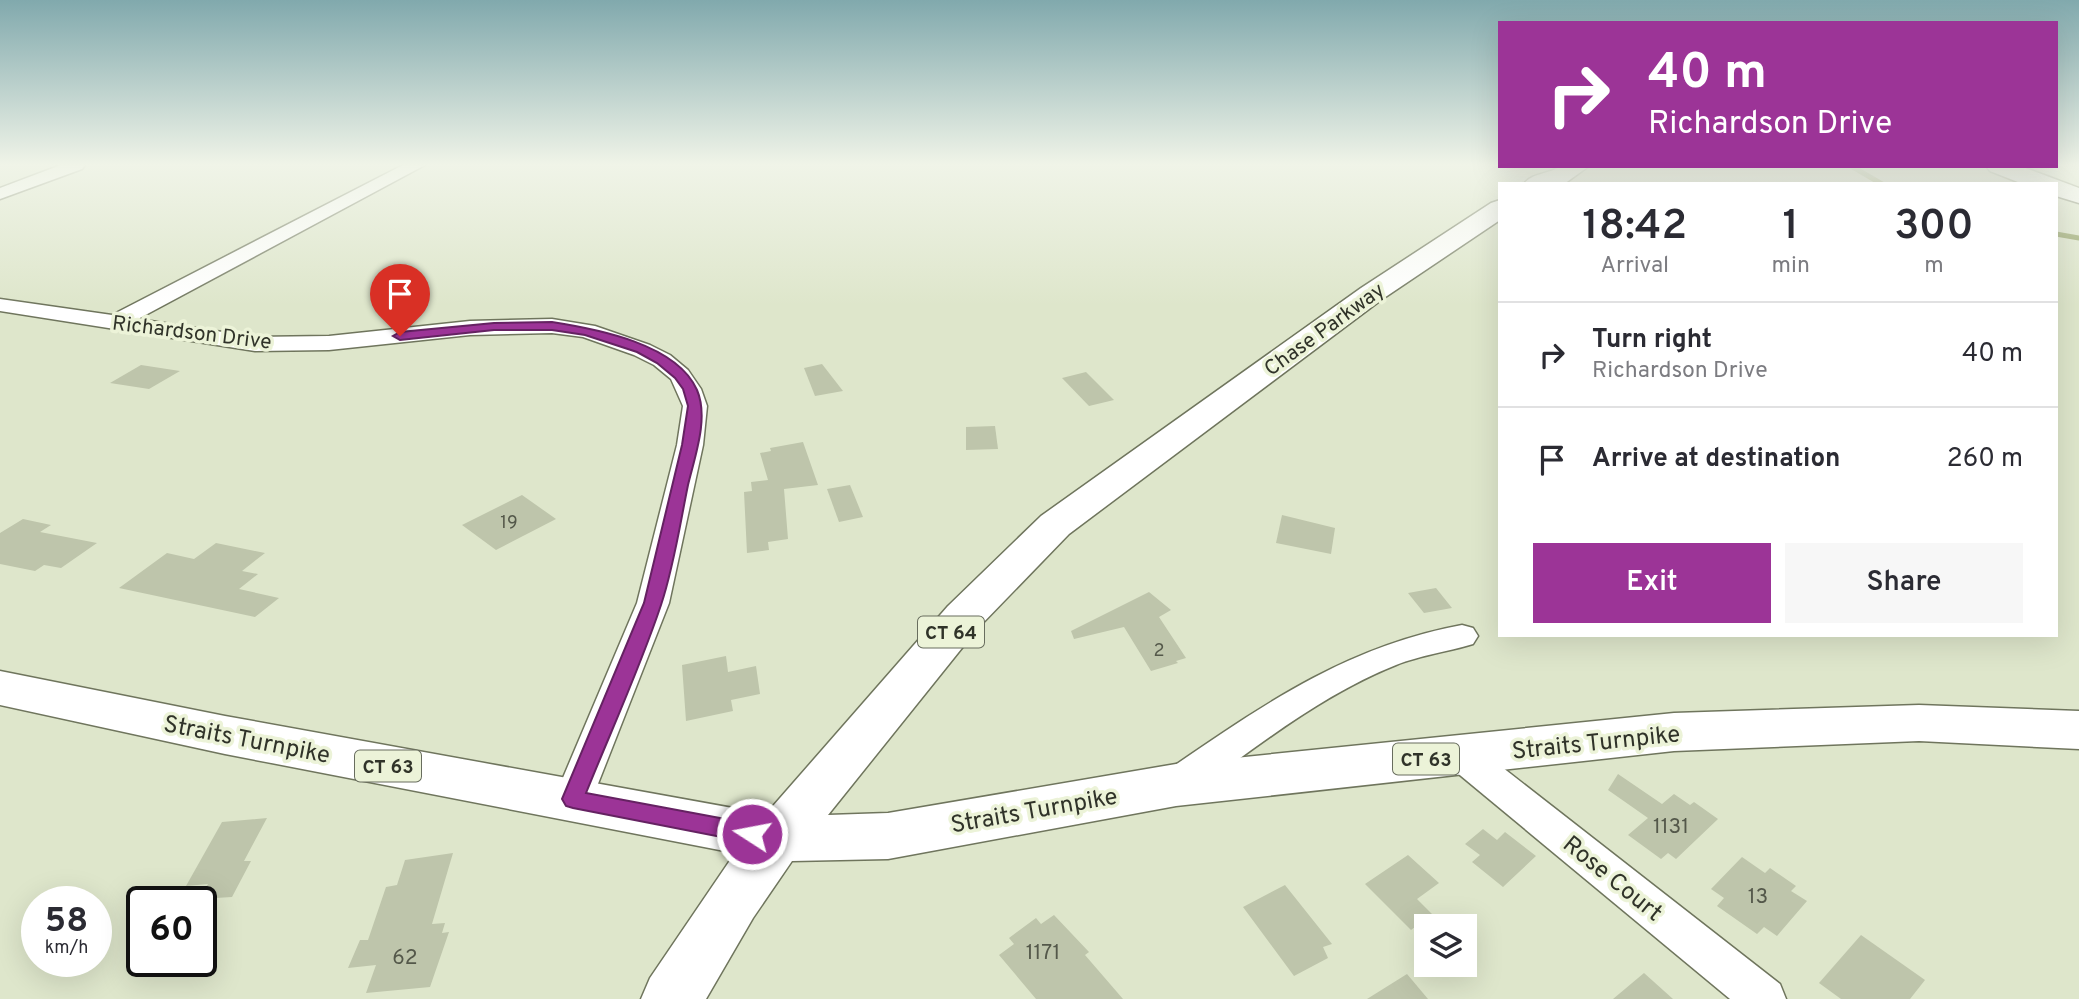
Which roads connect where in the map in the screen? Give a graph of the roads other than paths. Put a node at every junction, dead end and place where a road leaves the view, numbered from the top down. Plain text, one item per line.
1 (326, 212) edge
2 (1495, 212) edge
3 (0, 305) edge
4 (114, 323) junction
5 (1462, 636) dead end
6 (0, 688) edge
7 (2079, 730) edge
8 (1462, 756) junction
9 (1176, 785) junction
10 (573, 799) junction
11 (777, 839) junction
12 (672, 999) edge
13 (1764, 999) edge

1 - 4 street
2 - 11 main road, Chase Parkway / CT 64
3 - 4 street, Richardson Drive
4 - 10 street, Richardson Drive
5 - 9 street
6 - 10 main road, Straits Turnpike / CT 63
7 - 8 main road, Straits Turnpike / CT 63
8 - 9 main road, Straits Turnpike / CT 63
8 - 13 street, Rose Court
9 - 11 main road, Straits Turnpike / CT 63
10 - 11 main road, Straits Turnpike / CT 63
11 - 12 main road, CT 64

